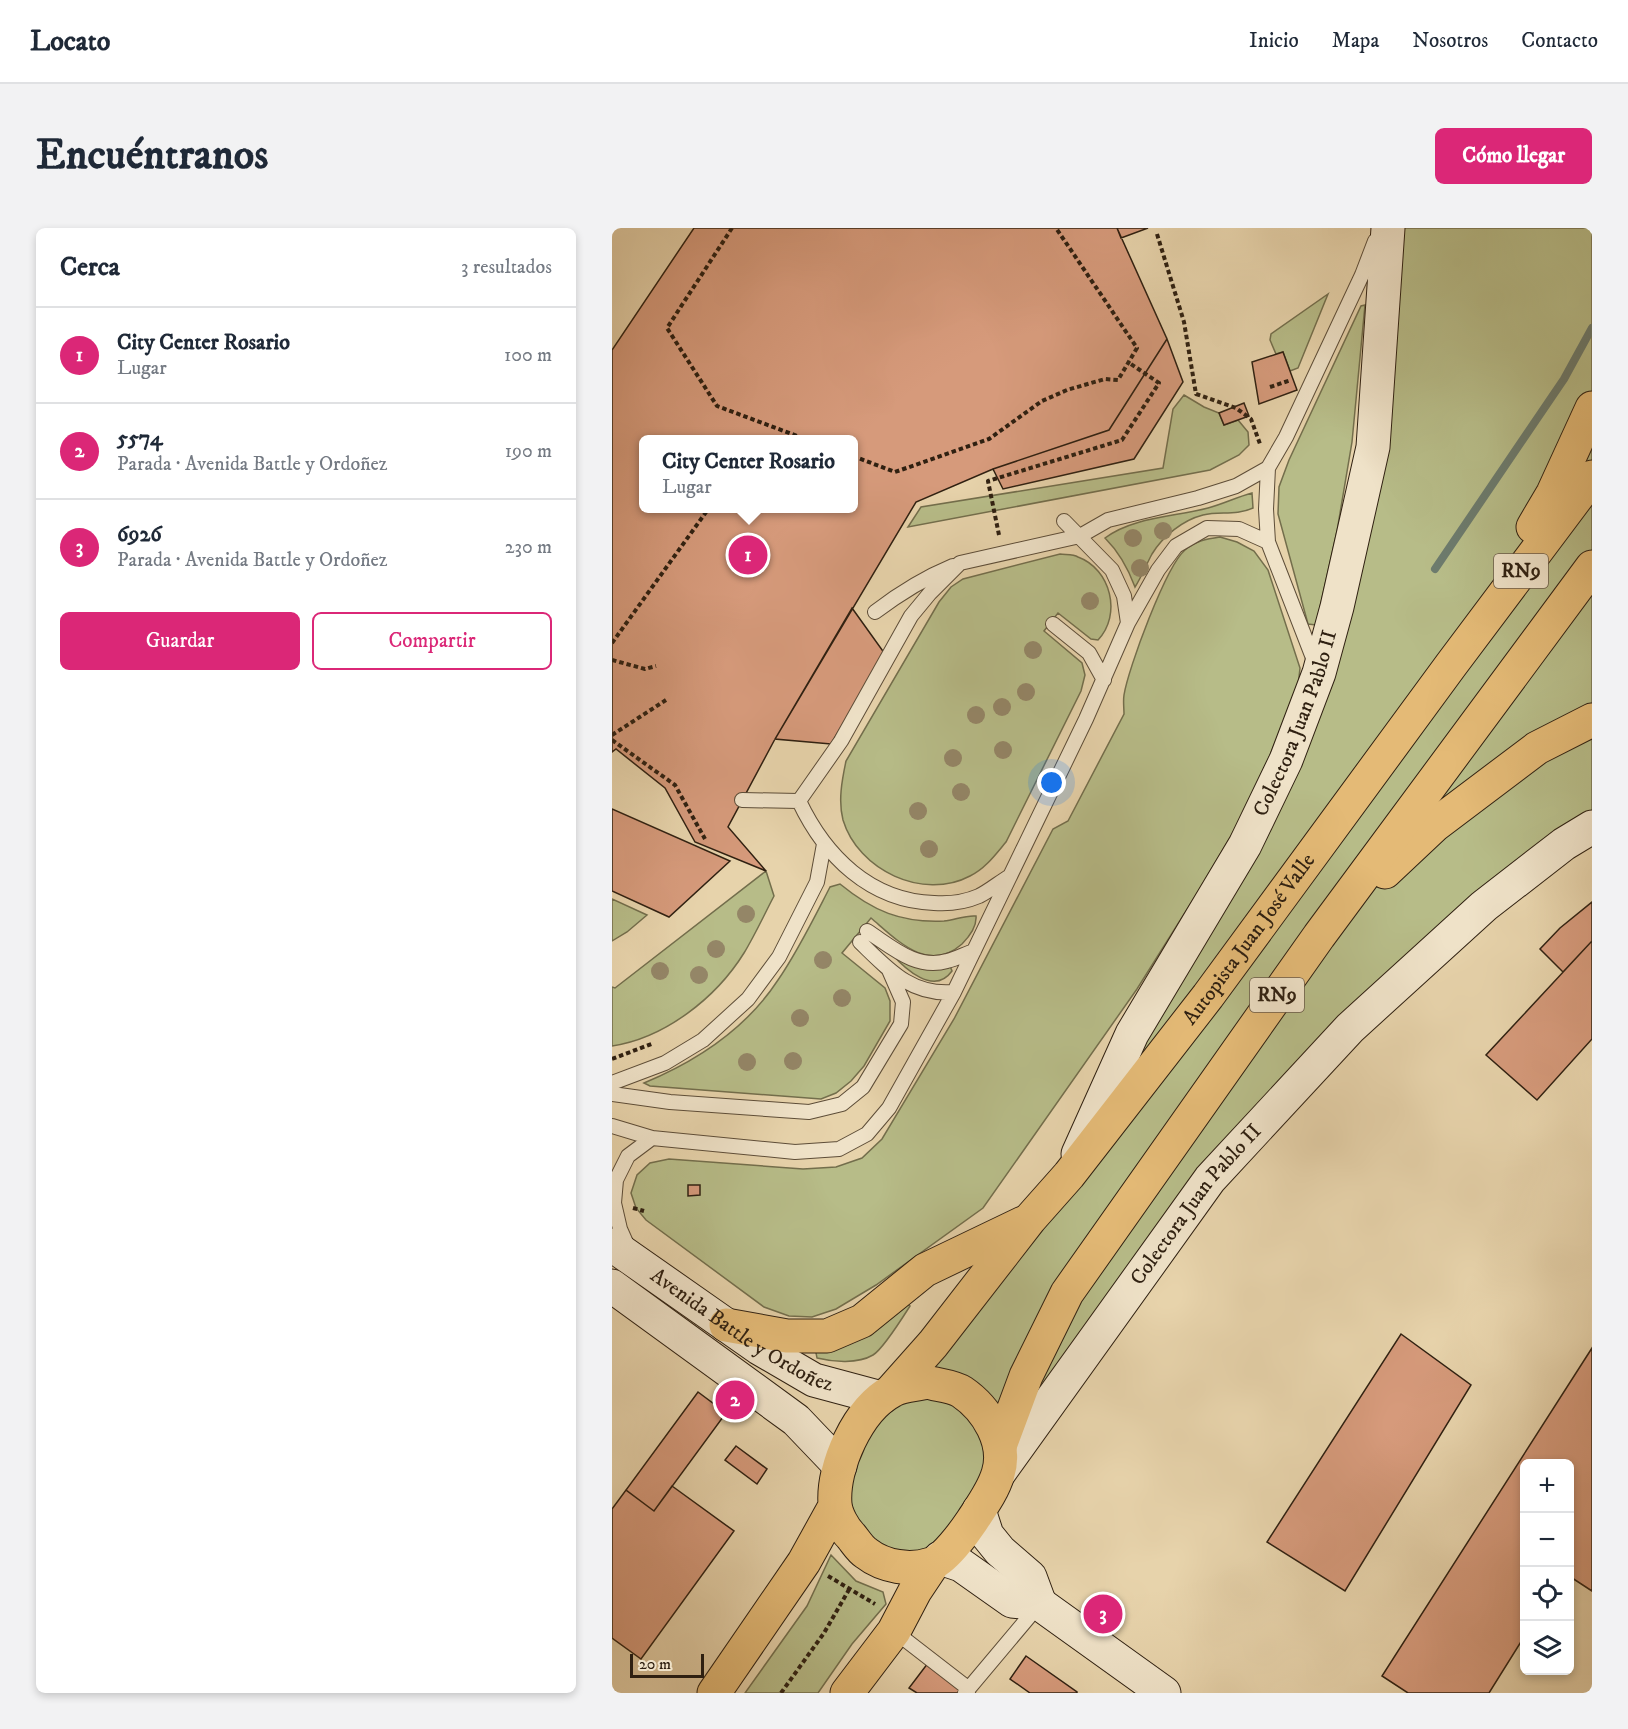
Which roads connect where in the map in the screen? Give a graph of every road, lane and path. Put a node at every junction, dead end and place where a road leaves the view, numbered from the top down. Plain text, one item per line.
1 (732, 228) edge
2 (1056, 228) edge
3 (1381, 228) edge
4 (1388, 228) edge
5 (1157, 234) dead end
6 (1128, 362) junction
7 (1592, 408) edge
8 (796, 435) edge
9 (858, 458) edge
10 (1268, 468) junction
11 (1592, 477) edge
12 (705, 513) edge
13 (1064, 521) dead end
14 (999, 535) dead end
15 (1080, 537) junction
16 (1269, 542) junction
17 (960, 563) junction
18 (1592, 567) edge
19 (875, 612) dead end
20 (1128, 623) junction
21 (1053, 624) dead end
22 (612, 643) edge
23 (612, 660) edge
24 (1450, 664) junction
25 (656, 666) dead end
26 (1319, 673) junction
27 (1104, 680) junction
28 (666, 700) dead end
29 (1592, 720) edge
30 (612, 735) edge
31 (612, 740) edge
32 (742, 800) dead end
33 (799, 801) junction
34 (1592, 826) edge
35 (705, 839) dead end
36 (824, 844) junction
37 (1012, 875) junction
38 (1319, 936) junction
39 (974, 951) junction
40 (889, 970) junction
41 (954, 992) junction
42 (654, 1043) dead end
43 (612, 1059) edge
44 (612, 1083) edge
45 (612, 1094) edge
46 (612, 1126) edge
47 (652, 1138) junction
48 (1068, 1175) junction
49 (1030, 1219) junction
50 (624, 1254) edge
51 (612, 1286) edge
52 (726, 1325) junction
53 (887, 1394) junction
54 (999, 1459) junction
55 (840, 1466) junction
56 (835, 1506) junction
57 (979, 1510) junction
58 (937, 1561) junction
59 (804, 1562) junction
60 (850, 1588) junction
61 (1040, 1604) junction
62 (897, 1625) junction
63 (967, 1691) edge
64 (714, 1693) edge
65 (781, 1693) edge
66 (847, 1693) edge
67 (1164, 1693) edge

1 - 8 path
2 - 6 path
3 - 10 lane
4 - 26 main road, Colectora Juan Pablo II
5 - 10 path
6 - 9 path
6 - 14 path
7 - 24 main road
10 - 15 lane
10 - 16 lane
11 - 24 main road, Autopista Juan José Valle / RN9
12 - 22 path
13 - 15 lane
15 - 17 lane
15 - 20 lane
16 - 20 lane
16 - 26 lane
17 - 19 lane
17 - 33 lane
18 - 38 main road, RN9
20 - 27 lane
21 - 27 lane
23 - 25 path
24 - 48 main road, Autopista Juan José Valle / RN9
26 - 48 main road, Colectora Juan Pablo II
27 - 37 lane
28 - 30 path
29 - 38 main road
31 - 35 path
32 - 33 lane
33 - 36 lane
34 - 54 main road, Colectora Juan Pablo II
36 - 37 lane
36 - 44 lane
37 - 39 lane
38 - 54 main road, RN9
39 - 40 lane
39 - 41 lane
40 - 41 lane
40 - 45 lane
41 - 47 lane
42 - 43 path
46 - 47 lane
47 - 50 lane
48 - 49 main road, Autopista Juan José Valle / RN9
49 - 52 main road
49 - 53 main road, Autopista Juan José Valle / RN9
50 - 52 main road, Avenida Battle y Ordoñez
51 - 55 main road, Avenida Battle y Ordoñez
52 - 53 main road, Avenida Battle y Ordoñez
53 - 54 main road
53 - 55 main road
54 - 57 main road
55 - 56 main road
56 - 58 main road
56 - 59 main road
57 - 58 main road
57 - 61 main road
58 - 61 main road
58 - 62 main road
59 - 60 path
59 - 64 main road
60 - 62 path
60 - 65 path
61 - 63 lane
61 - 67 main road
62 - 63 lane
62 - 66 main road

